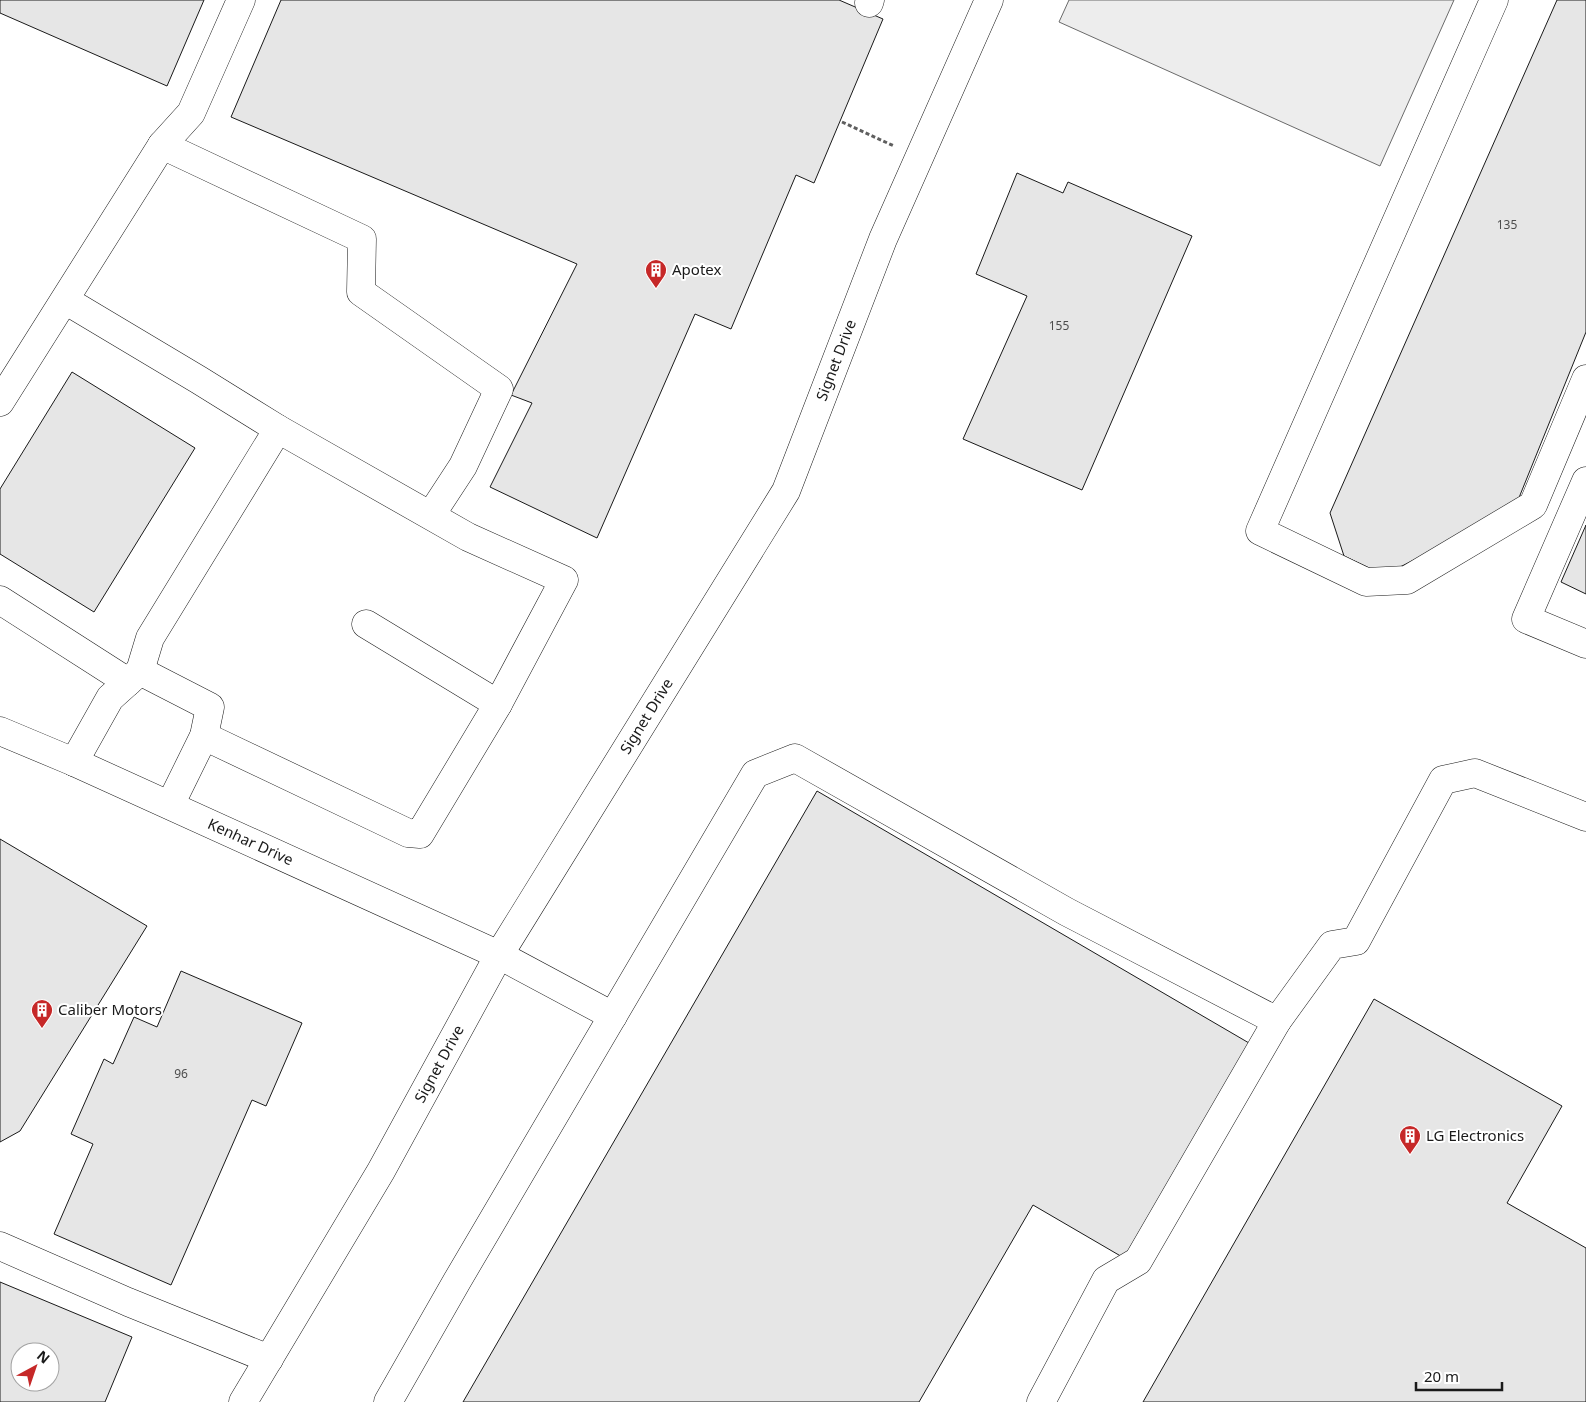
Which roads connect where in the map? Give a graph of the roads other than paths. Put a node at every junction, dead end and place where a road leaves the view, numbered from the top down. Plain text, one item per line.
1 (241, 0) edge
2 (989, 0) edge
3 (1494, 0) edge
4 (162, 145) junction
5 (65, 300) junction
6 (1586, 379) edge
7 (0, 402) edge
8 (278, 429) junction
9 (1586, 481) edge
10 (431, 515) junction
11 (0, 600) edge
12 (366, 624) dead end
13 (1586, 644) edge
14 (134, 676) junction
15 (498, 704) junction
16 (0, 732) edge
17 (204, 736) junction
18 (74, 762) junction
19 (170, 805) junction
20 (1586, 817) edge
21 (499, 955) junction
22 (613, 1016) junction
23 (1277, 1021) junction
24 (0, 1246) edge
25 (269, 1359) junction
26 (242, 1402) edge
27 (388, 1402) edge
28 (1041, 1402) edge

1 - 4 street
2 - 21 street, Signet Drive
3 - 6 street
4 - 5 street
4 - 10 street
5 - 7 street
5 - 8 street
8 - 10 street
8 - 14 street
9 - 13 street
10 - 15 street
11 - 14 street
12 - 15 street
14 - 17 street
14 - 18 street
15 - 17 street
16 - 18 street, Kenhar Drive
17 - 19 street
18 - 19 street, Kenhar Drive
19 - 21 street, Kenhar Drive
20 - 23 street
21 - 22 street, Kenhar Drive
21 - 25 street, Signet Drive
22 - 23 street
22 - 27 street
23 - 28 street
24 - 25 street
25 - 26 street, Signet Drive

